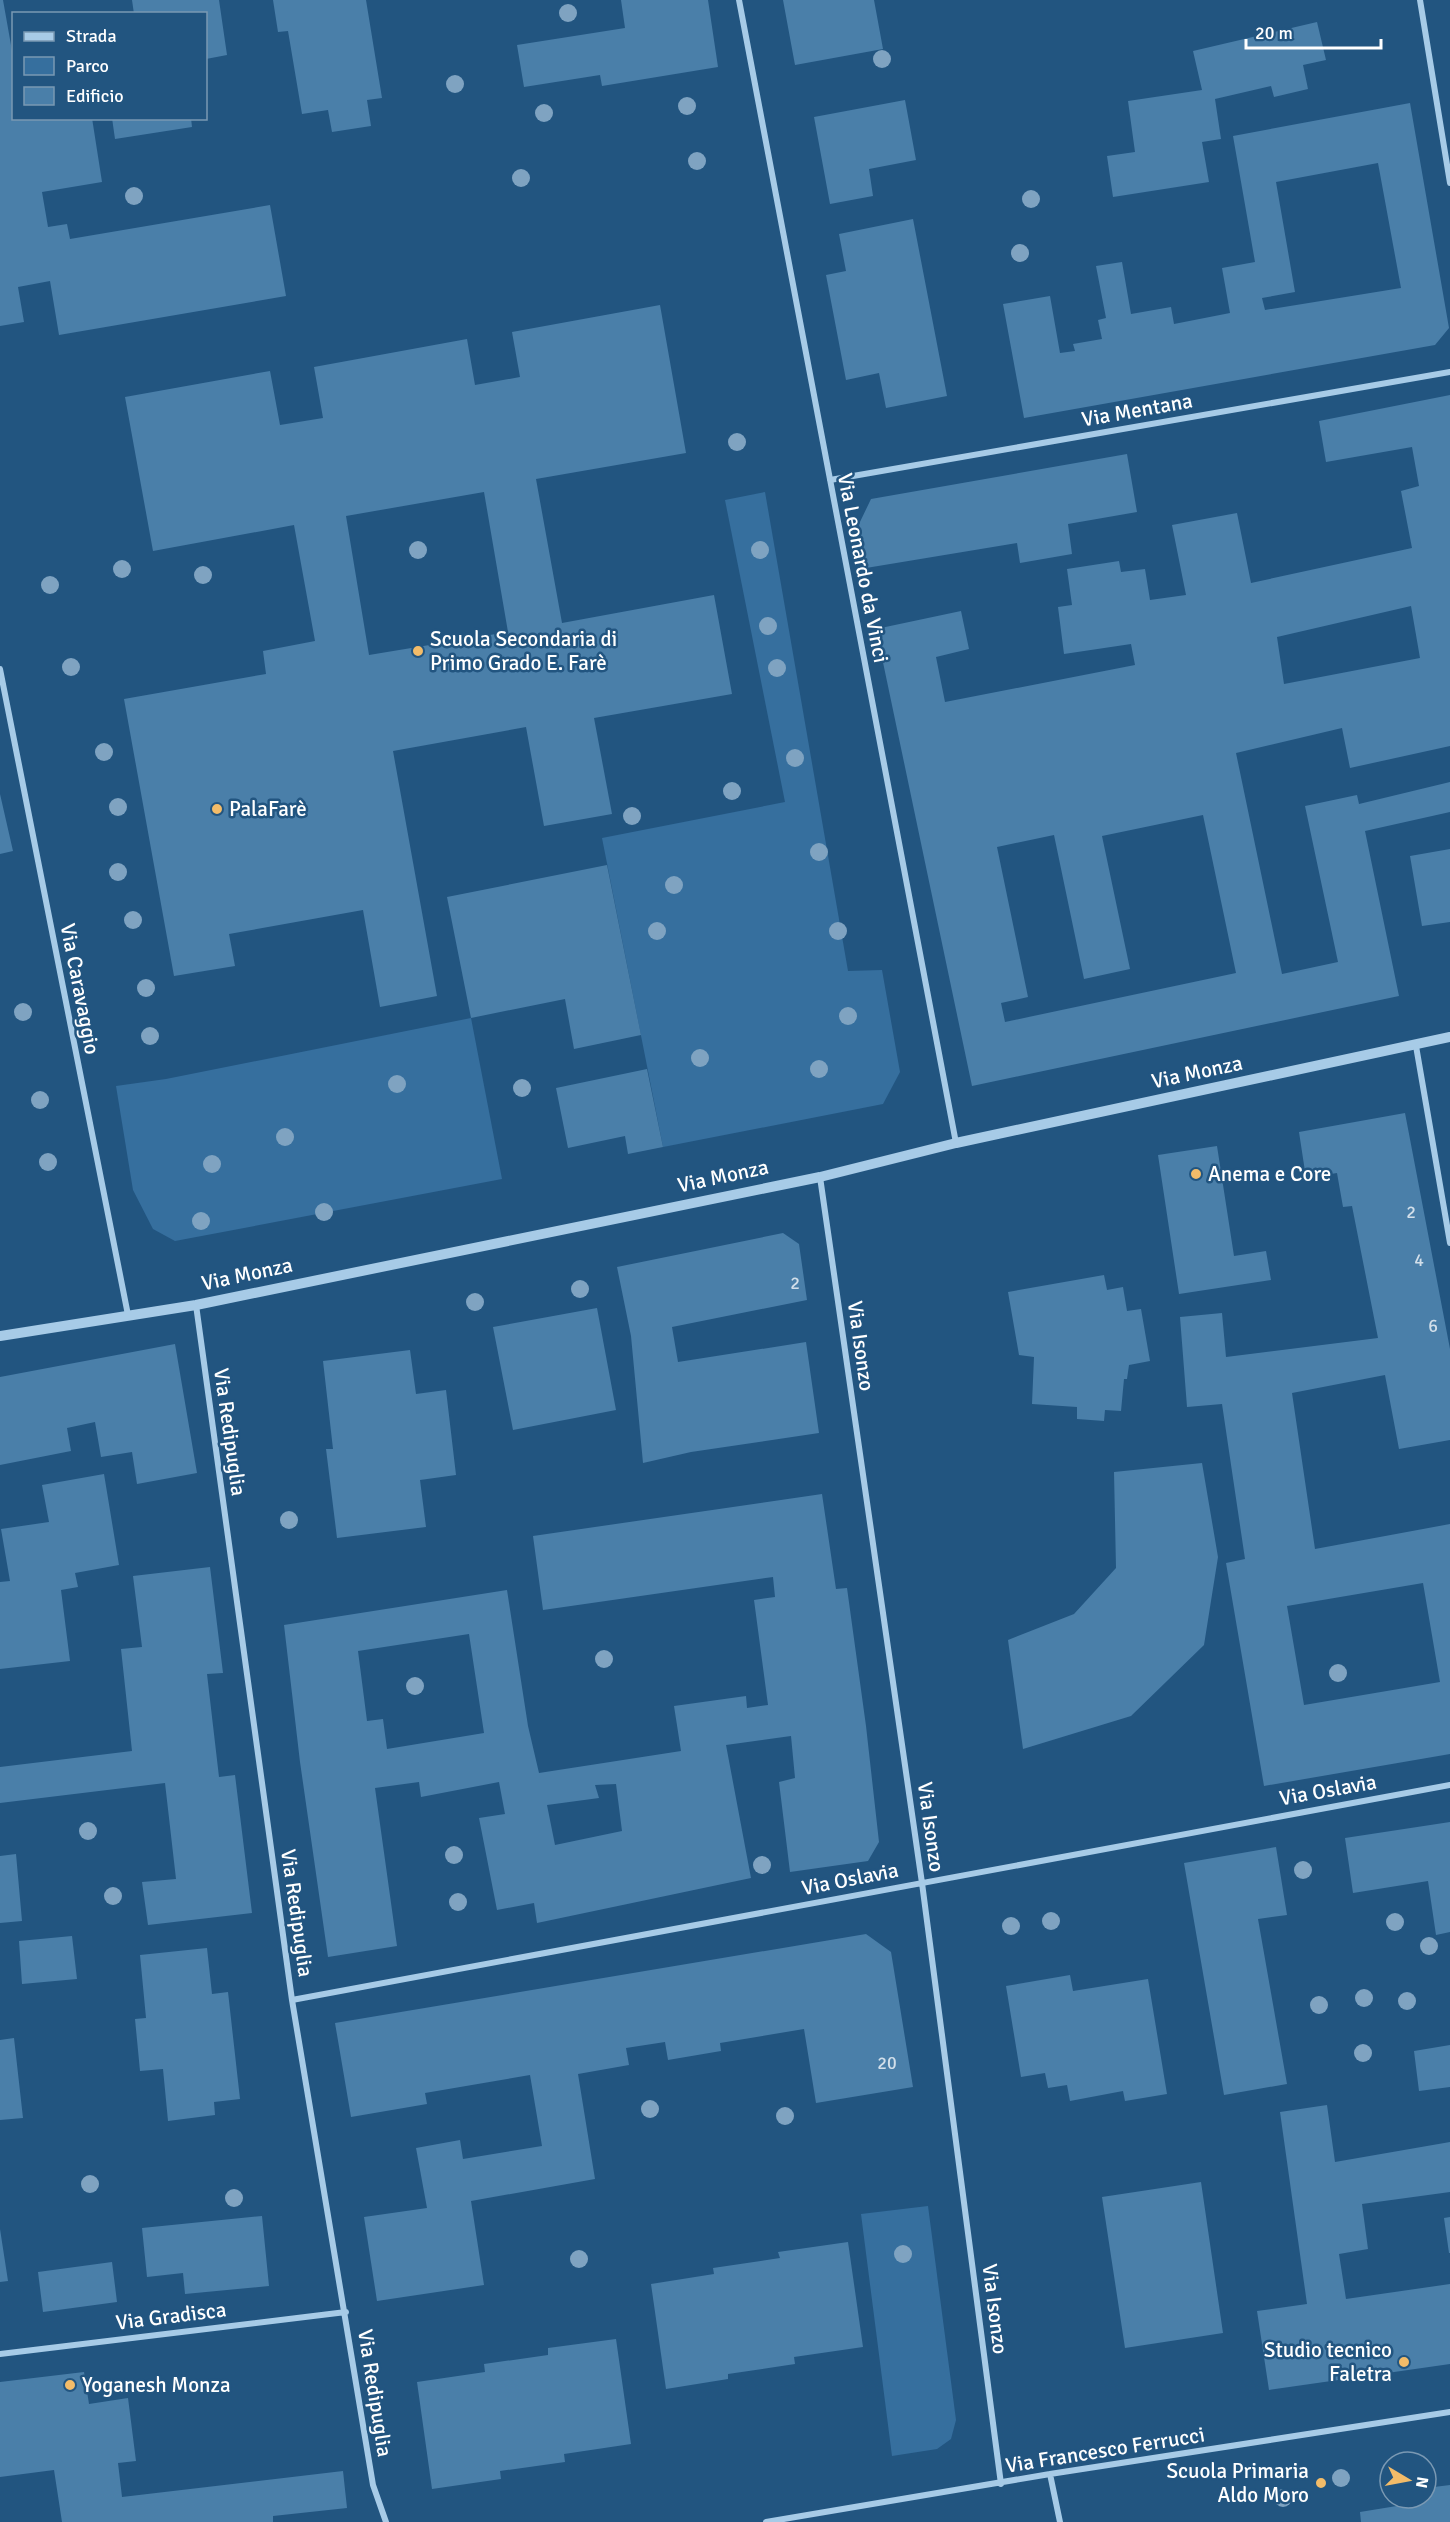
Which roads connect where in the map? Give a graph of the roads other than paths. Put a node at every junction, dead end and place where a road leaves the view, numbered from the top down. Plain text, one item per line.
1 (739, 0) edge
2 (1420, 0) edge
3 (1450, 183) edge
4 (1450, 372) edge
5 (830, 480) junction
6 (0, 669) edge
7 (1450, 1037) edge
8 (1416, 1046) junction
9 (956, 1143) junction
10 (820, 1177) junction
11 (1450, 1243) edge
12 (196, 1305) junction
13 (128, 1315) junction
14 (0, 1336) edge
15 (1450, 1785) edge
16 (922, 1883) junction
17 (292, 2000) junction
18 (346, 2312) junction
19 (0, 2354) edge
20 (1450, 2412) edge
21 (1050, 2474) junction
22 (1001, 2484) junction
23 (386, 2522) edge
24 (766, 2522) edge
25 (1060, 2522) edge

1 - 5 street, Via Leonardo da Vinci
2 - 3 street
4 - 5 street, Via Mentana
5 - 9 street, Via Leonardo da Vinci
6 - 13 street, Via Caravaggio
7 - 8 street, Via Monza
8 - 9 street, Via Monza
8 - 11 street
9 - 10 street, Via Monza
10 - 12 street, Via Monza
10 - 16 street, Via Isonzo
12 - 13 street, Via Monza
12 - 17 street, Via Redipuglia
13 - 14 street, Via Monza
15 - 16 street, Via Oslavia
16 - 17 street, Via Oslavia
16 - 22 street, Via Isonzo
17 - 18 street, Via Redipuglia
18 - 19 street, Via Gradisca
18 - 23 street, Via Redipuglia
20 - 21 street, Via Francesco Ferrucci
21 - 22 street, Via Francesco Ferrucci
21 - 25 street
22 - 24 street, Via Francesco Ferrucci

